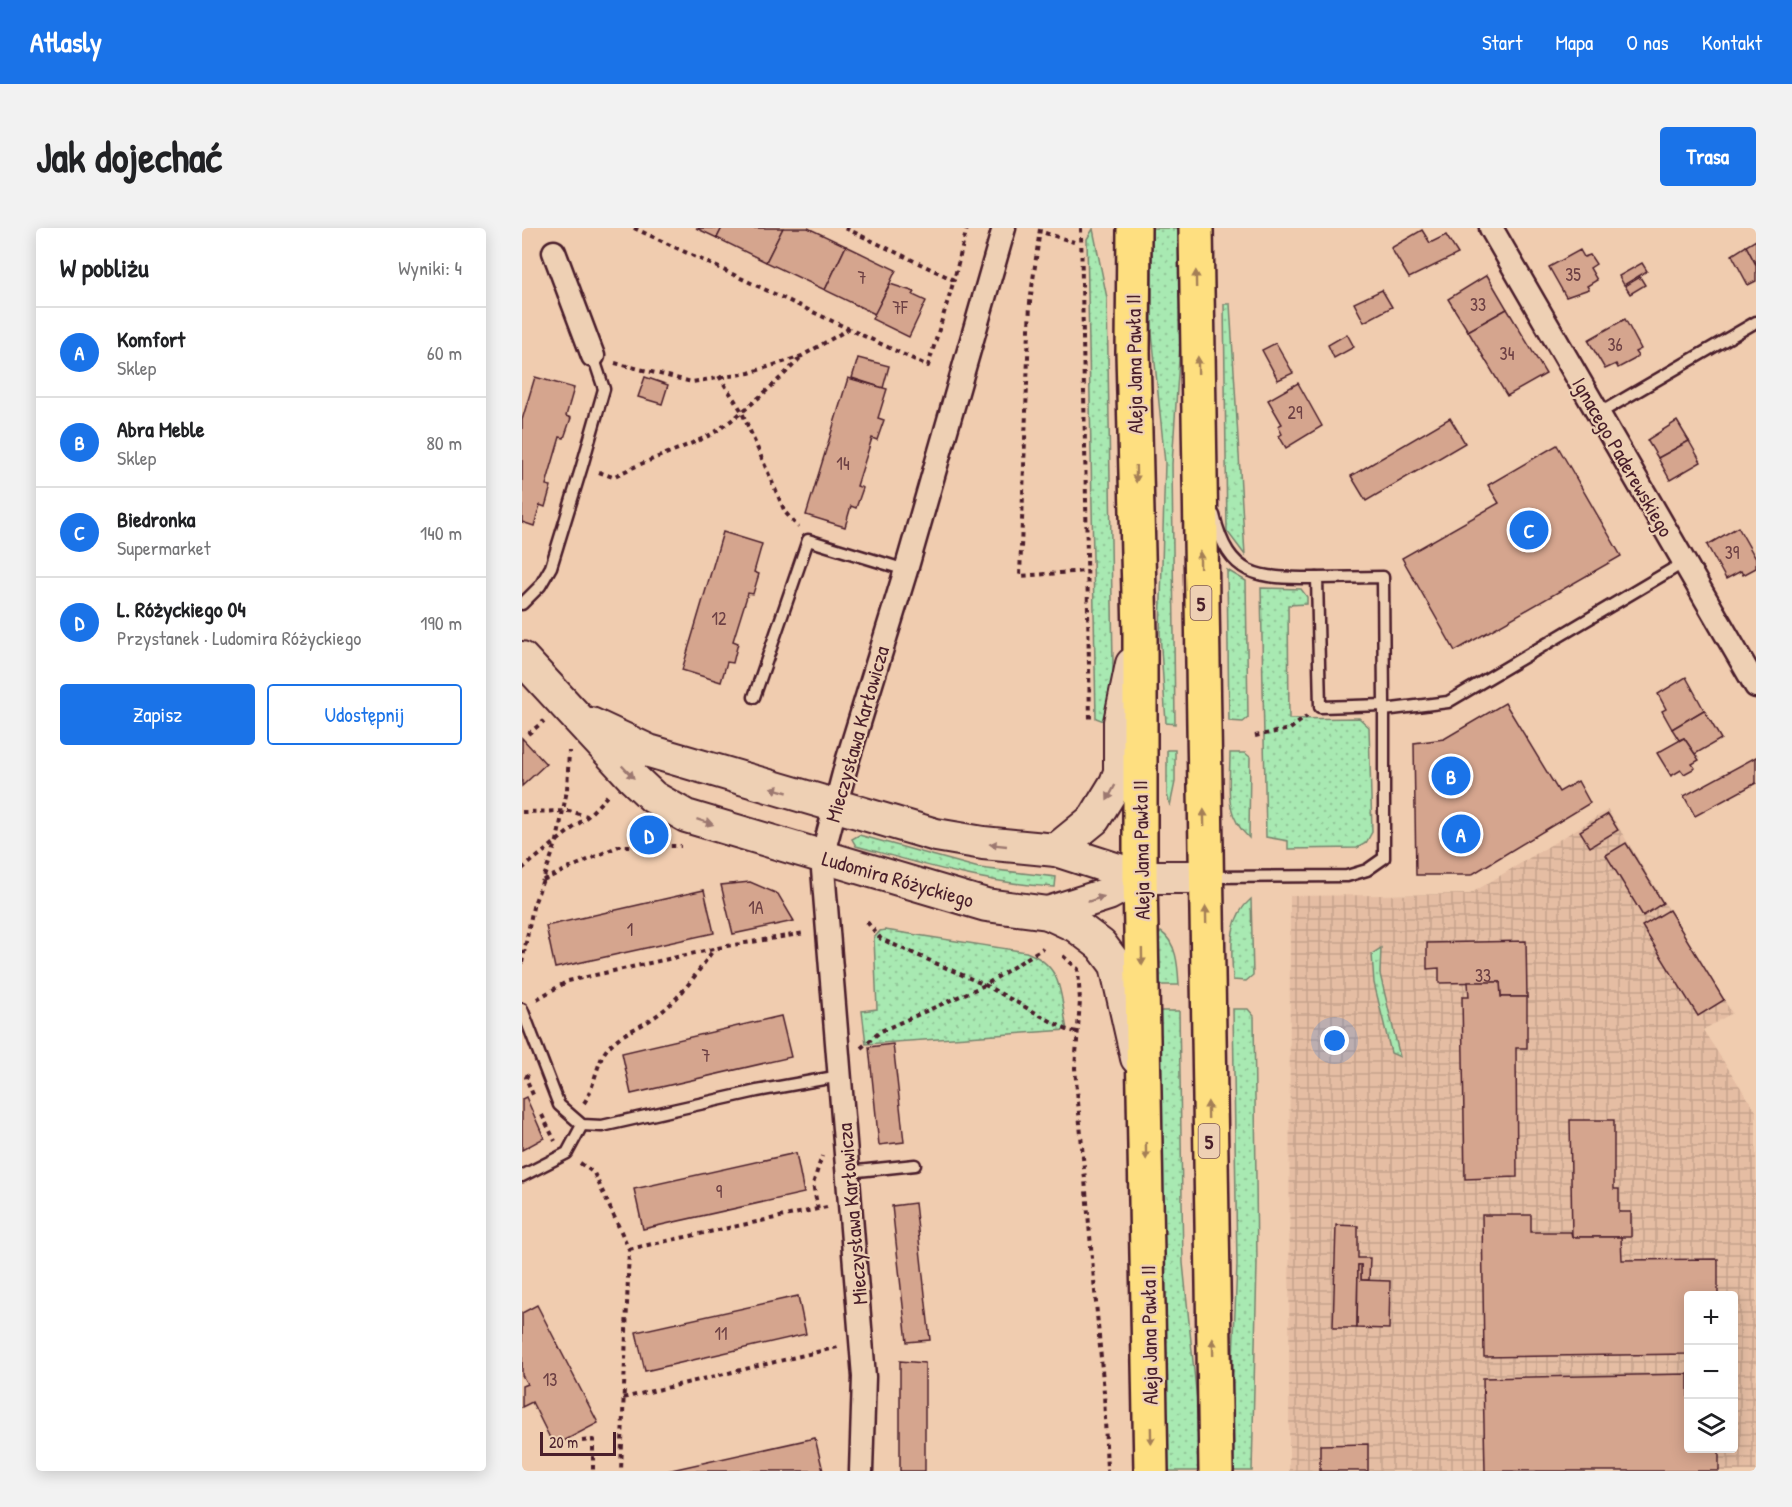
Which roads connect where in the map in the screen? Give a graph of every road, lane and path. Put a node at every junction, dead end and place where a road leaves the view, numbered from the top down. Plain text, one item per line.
1 (634, 228) edge
2 (845, 228) edge
3 (967, 228) edge
4 (1004, 228) edge
5 (1081, 228) edge
6 (1134, 228) edge
7 (1196, 228) edge
8 (1491, 228) edge
9 (1040, 229) edge
10 (1045, 232) dead end
11 (1074, 242) dead end
12 (554, 252) dead end
13 (954, 280) junction
14 (1756, 322) edge
15 (848, 330) junction
16 (593, 356) junction
17 (802, 356) junction
18 (719, 376) junction
19 (741, 410) junction
20 (1598, 414) junction
21 (1199, 447) junction
22 (582, 466) junction
23 (808, 540) junction
24 (1683, 563) junction
25 (906, 570) junction
26 (1086, 571) junction
27 (1317, 578) junction
28 (522, 604) edge
29 (1140, 633) junction
30 (522, 658) edge
31 (1756, 686) edge
32 (754, 697) dead end
33 (1320, 707) junction
34 (1384, 708) junction
35 (560, 718) junction
36 (1092, 729) dead end
37 (528, 734) dead end
38 (1255, 736) dead end
39 (569, 748) dead end
40 (611, 793) dead end
41 (835, 806) junction
42 (563, 811) junction
43 (522, 812) edge
44 (588, 816) junction
45 (557, 841) junction
46 (690, 846) dead end
47 (1056, 850) junction
48 (822, 857) junction
49 (522, 869) edge
50 (1140, 877) junction
51 (1205, 877) junction
52 (543, 880) junction
53 (1048, 913) junction
54 (867, 922) dead end
55 (806, 933) dead end
56 (715, 948) junction
57 (1043, 948) dead end
58 (1063, 956) dead end
59 (522, 963) edge
60 (985, 985) junction
61 (527, 1006) edge
62 (1077, 1032) junction
63 (840, 1067) junction
64 (1145, 1093) junction
65 (581, 1107) dead end
66 (582, 1125) junction
67 (826, 1148) dead end
68 (567, 1153) junction
69 (915, 1165) dead end
70 (848, 1172) junction
71 (522, 1176) edge
72 (851, 1201) junction
73 (818, 1209) junction
74 (629, 1249) junction
75 (862, 1343) junction
76 (623, 1398) junction
77 (582, 1441) dead end
78 (593, 1471) edge
79 (621, 1471) edge
80 (861, 1471) edge
81 (1107, 1471) edge
82 (1151, 1471) edge
83 (1216, 1471) edge

1 - 15 path
2 - 13 path
3 - 13 path
4 - 25 street, Mieczysława Karłowicza
5 - 26 path
6 -> 29 main road, Aleja Jana Pawła II
21 -> 7 main road, 5
8 - 20 street, Ignacego Paderewskiego
9 - 26 path
10 - 11 path
12 - 16 street
13 - 15 path
14 - 20 lane
15 - 17 path
16 - 18 path
16 - 22 lane
17 - 18 path
17 - 19 path
18 - 19 path
19 - 22 path
19 - 23 path
20 - 24 street, Ignacego Paderewskiego
21 - 27 lane
51 -> 21 main road, 5
22 - 28 lane
23 - 25 lane
23 - 32 lane
24 - 31 street, Ignacego Paderewskiego
24 - 34 lane
25 - 41 street, Mieczysława Karłowicza
26 - 36 path
27 - 33 lane
27 - 34 lane
29 -> 47 street
29 - 50 main road, Aleja Jana Pawła II
30 - 35 street, Ludomira Różyckiego
33 - 34 lane
33 - 38 path
34 - 51 lane
35 - 37 path
41 -> 35 street, Ludomira Różyckiego
35 -> 48 street, Ludomira Różyckiego
39 - 42 path
40 - 44 path
47 -> 41 street, Ludomira Różyckiego
41 - 48 street, Mieczysława Karłowicza
42 - 43 path
42 - 44 path
42 - 45 path
44 - 45 path
45 - 49 path
45 - 52 path
46 - 52 path
47 - 50 street, Ludomira Różyckiego
48 - 53 street, Ludomira Różyckiego
48 - 63 street, Mieczysława Karłowicza
50 - 51 street
53 -> 50 street
50 -> 64 main road, Aleja Jana Pawła II
83 -> 51 main road, 5
52 - 59 path
53 - 64 street, Ludomira Różyckiego
54 - 60 path
55 - 56 path
56 - 61 path
56 - 65 path
57 - 60 path
58 - 62 path
60 - 62 path
60 - 63 path
61 - 66 lane
62 - 81 path
63 - 66 lane
63 - 70 street, Mieczysława Karłowicza
64 -> 82 main road, Aleja Jana Pawła II
66 - 68 lane
67 - 73 path
68 - 71 lane
68 - 74 path
69 - 70 lane
70 - 72 street, Mieczysława Karłowicza
72 - 73 path
72 - 75 street, Mieczysława Karłowicza
73 - 74 path
74 - 76 path
75 - 76 path
75 - 80 street, Mieczysława Karłowicza
76 - 79 path
77 - 78 path

